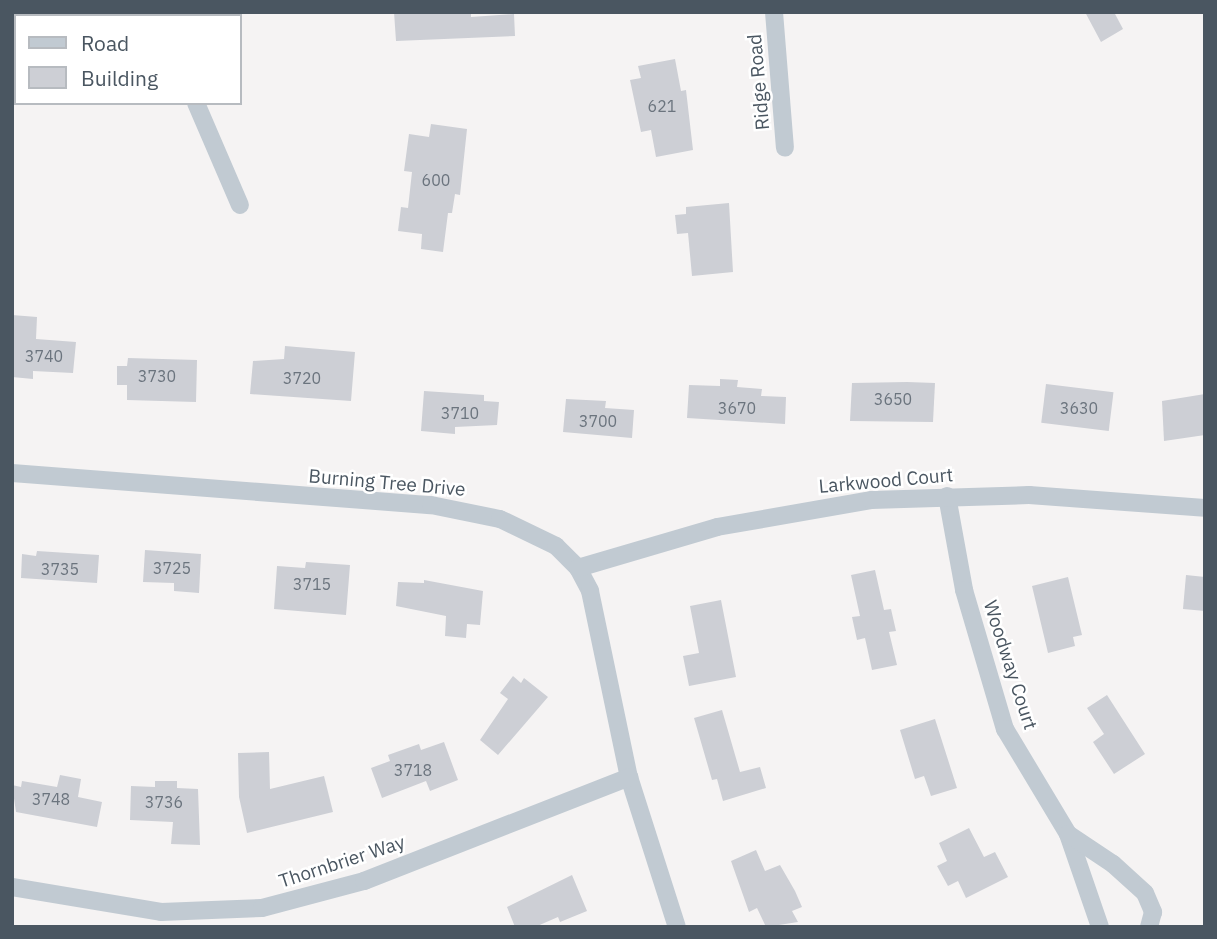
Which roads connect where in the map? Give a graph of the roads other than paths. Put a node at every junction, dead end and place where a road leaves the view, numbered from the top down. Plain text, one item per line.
1 (774, 12) edge
2 (197, 105) edge
3 (785, 148) dead end
4 (240, 205) dead end
5 (12, 473) edge
6 (947, 496) junction
7 (1205, 509) edge
8 (578, 568) junction
9 (629, 777) junction
10 (1068, 834) junction
11 (12, 887) edge
12 (677, 927) edge
13 (1100, 927) edge
14 (1149, 927) edge

1 - 3 street, Ridge Road
2 - 4 street
5 - 8 street, Burning Tree Drive
6 - 7 street, Larkwood Court
6 - 8 street, Larkwood Court
6 - 10 street, Woodway Court
8 - 9 street, Burning Tree Drive
9 - 11 street, Thornbrier Way
9 - 12 street, Burning Tree Drive
10 - 13 street, Woodway Court
10 - 14 street, Woodway Court

